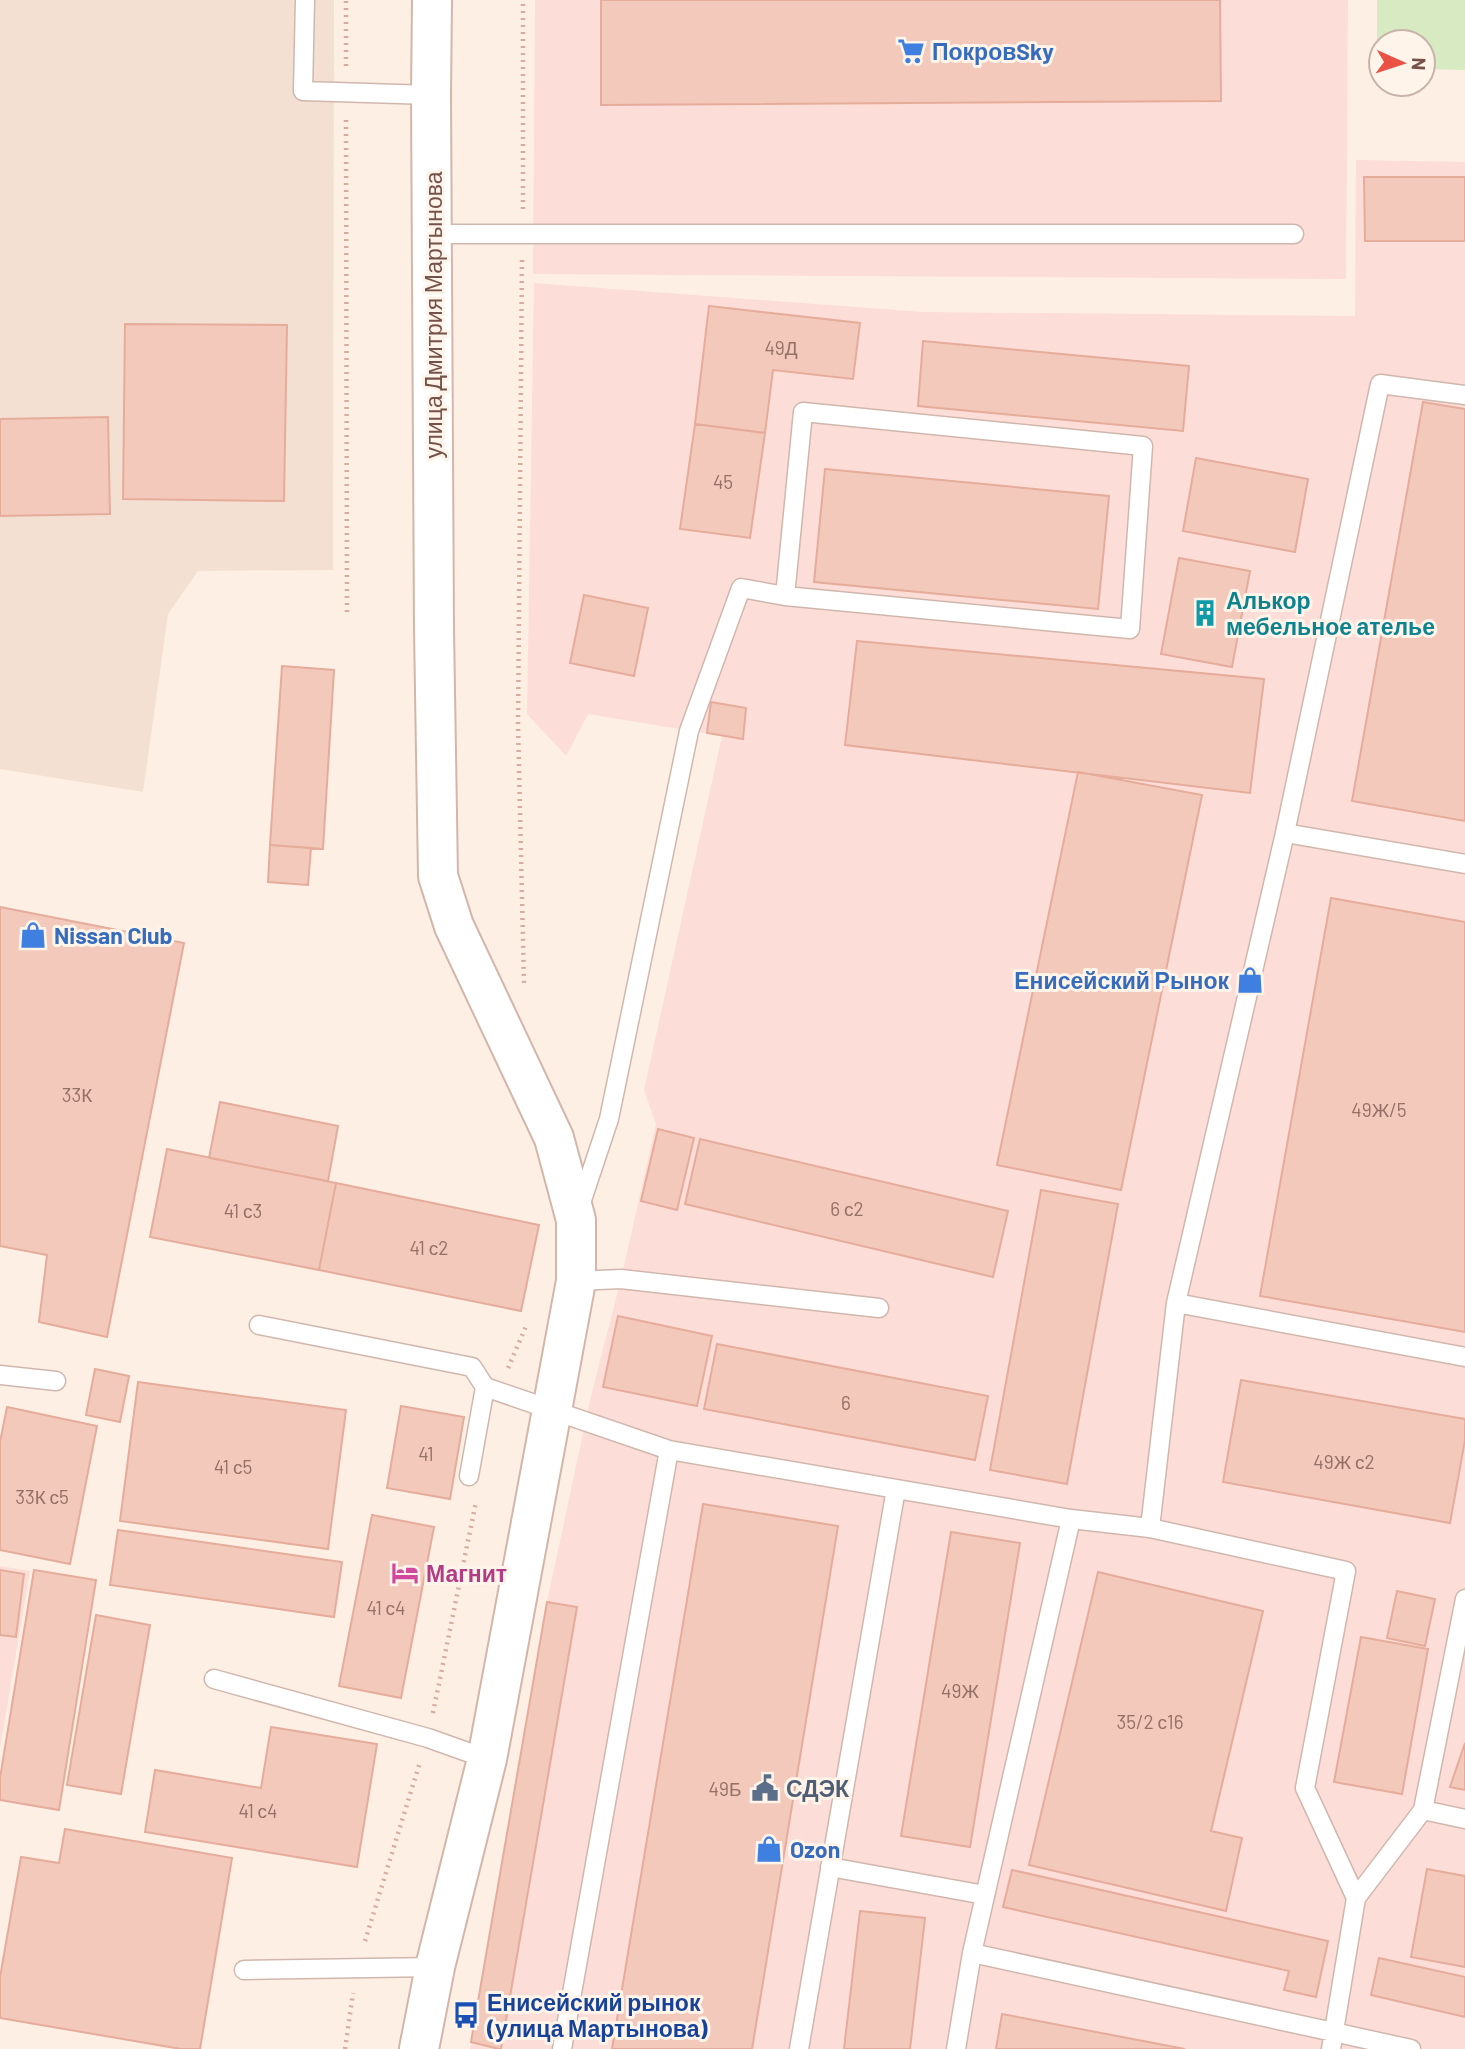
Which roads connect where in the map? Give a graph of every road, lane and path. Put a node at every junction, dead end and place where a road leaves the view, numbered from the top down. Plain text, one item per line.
1 (304, 0) edge
2 (346, 0) edge
3 (432, 0) edge
4 (346, 92) junction
5 (431, 96) junction
6 (433, 234) junction
7 (1294, 234) dead end
8 (1465, 395) edge
9 (785, 596) junction
10 (347, 616) dead end
11 (1285, 833) junction
12 (1465, 864) edge
13 (576, 1220) junction
14 (576, 1282) junction
15 (1176, 1303) junction
16 (879, 1308) dead end
17 (259, 1325) dead end
18 (1465, 1357) edge
19 (0, 1376) edge
20 (56, 1381) dead end
21 (485, 1387) junction
22 (552, 1410) junction
23 (669, 1450) junction
24 (469, 1475) dead end
25 (895, 1489) junction
26 (1071, 1519) junction
27 (1150, 1528) junction
28 (1465, 1598) edge
29 (214, 1679) dead end
30 (487, 1759) junction
31 (1423, 1810) junction
32 (1465, 1819) edge
33 (830, 1867) junction
34 (985, 1895) junction
35 (1356, 1898) junction
36 (972, 1953) junction
37 (435, 1967) junction
38 (244, 1970) dead end
39 (1332, 2040) edge
40 (419, 2049) edge
41 (562, 2049) edge
42 (799, 2049) edge
43 (956, 2049) edge
44 (1411, 2049) edge

1 - 4 lane
2 - 4 path
3 - 5 street, улица Дмитрия Мартынова
4 - 5 lane
4 - 10 path
5 - 6 street, улица Дмитрия Мартынова
6 - 7 lane
6 - 13 street, улица Дмитрия Мартынова
8 - 11 lane
9 - 9 lane
9 - 13 lane
11 - 12 lane
11 - 15 lane
13 - 14 street, улица Дмитрия Мартынова
14 - 16 lane
14 - 22 street, улица Дмитрия Мартынова
15 - 18 lane
15 - 27 lane
17 - 21 lane
19 - 20 lane
21 - 22 lane
21 - 24 lane
22 - 23 lane
22 - 30 street, улица Дмитрия Мартынова
23 - 25 lane
23 - 41 lane
25 - 26 lane
25 - 33 lane
26 - 27 lane
26 - 34 lane
27 - 35 lane
28 - 31 lane
29 - 30 lane
30 - 37 street, улица Дмитрия Мартынова
31 - 32 lane
31 - 35 lane
33 - 34 lane
33 - 42 lane
34 - 36 lane
35 - 39 lane
36 - 39 lane
36 - 43 lane
37 - 38 lane
37 - 40 street, улица Дмитрия Мартынова
39 - 44 lane

